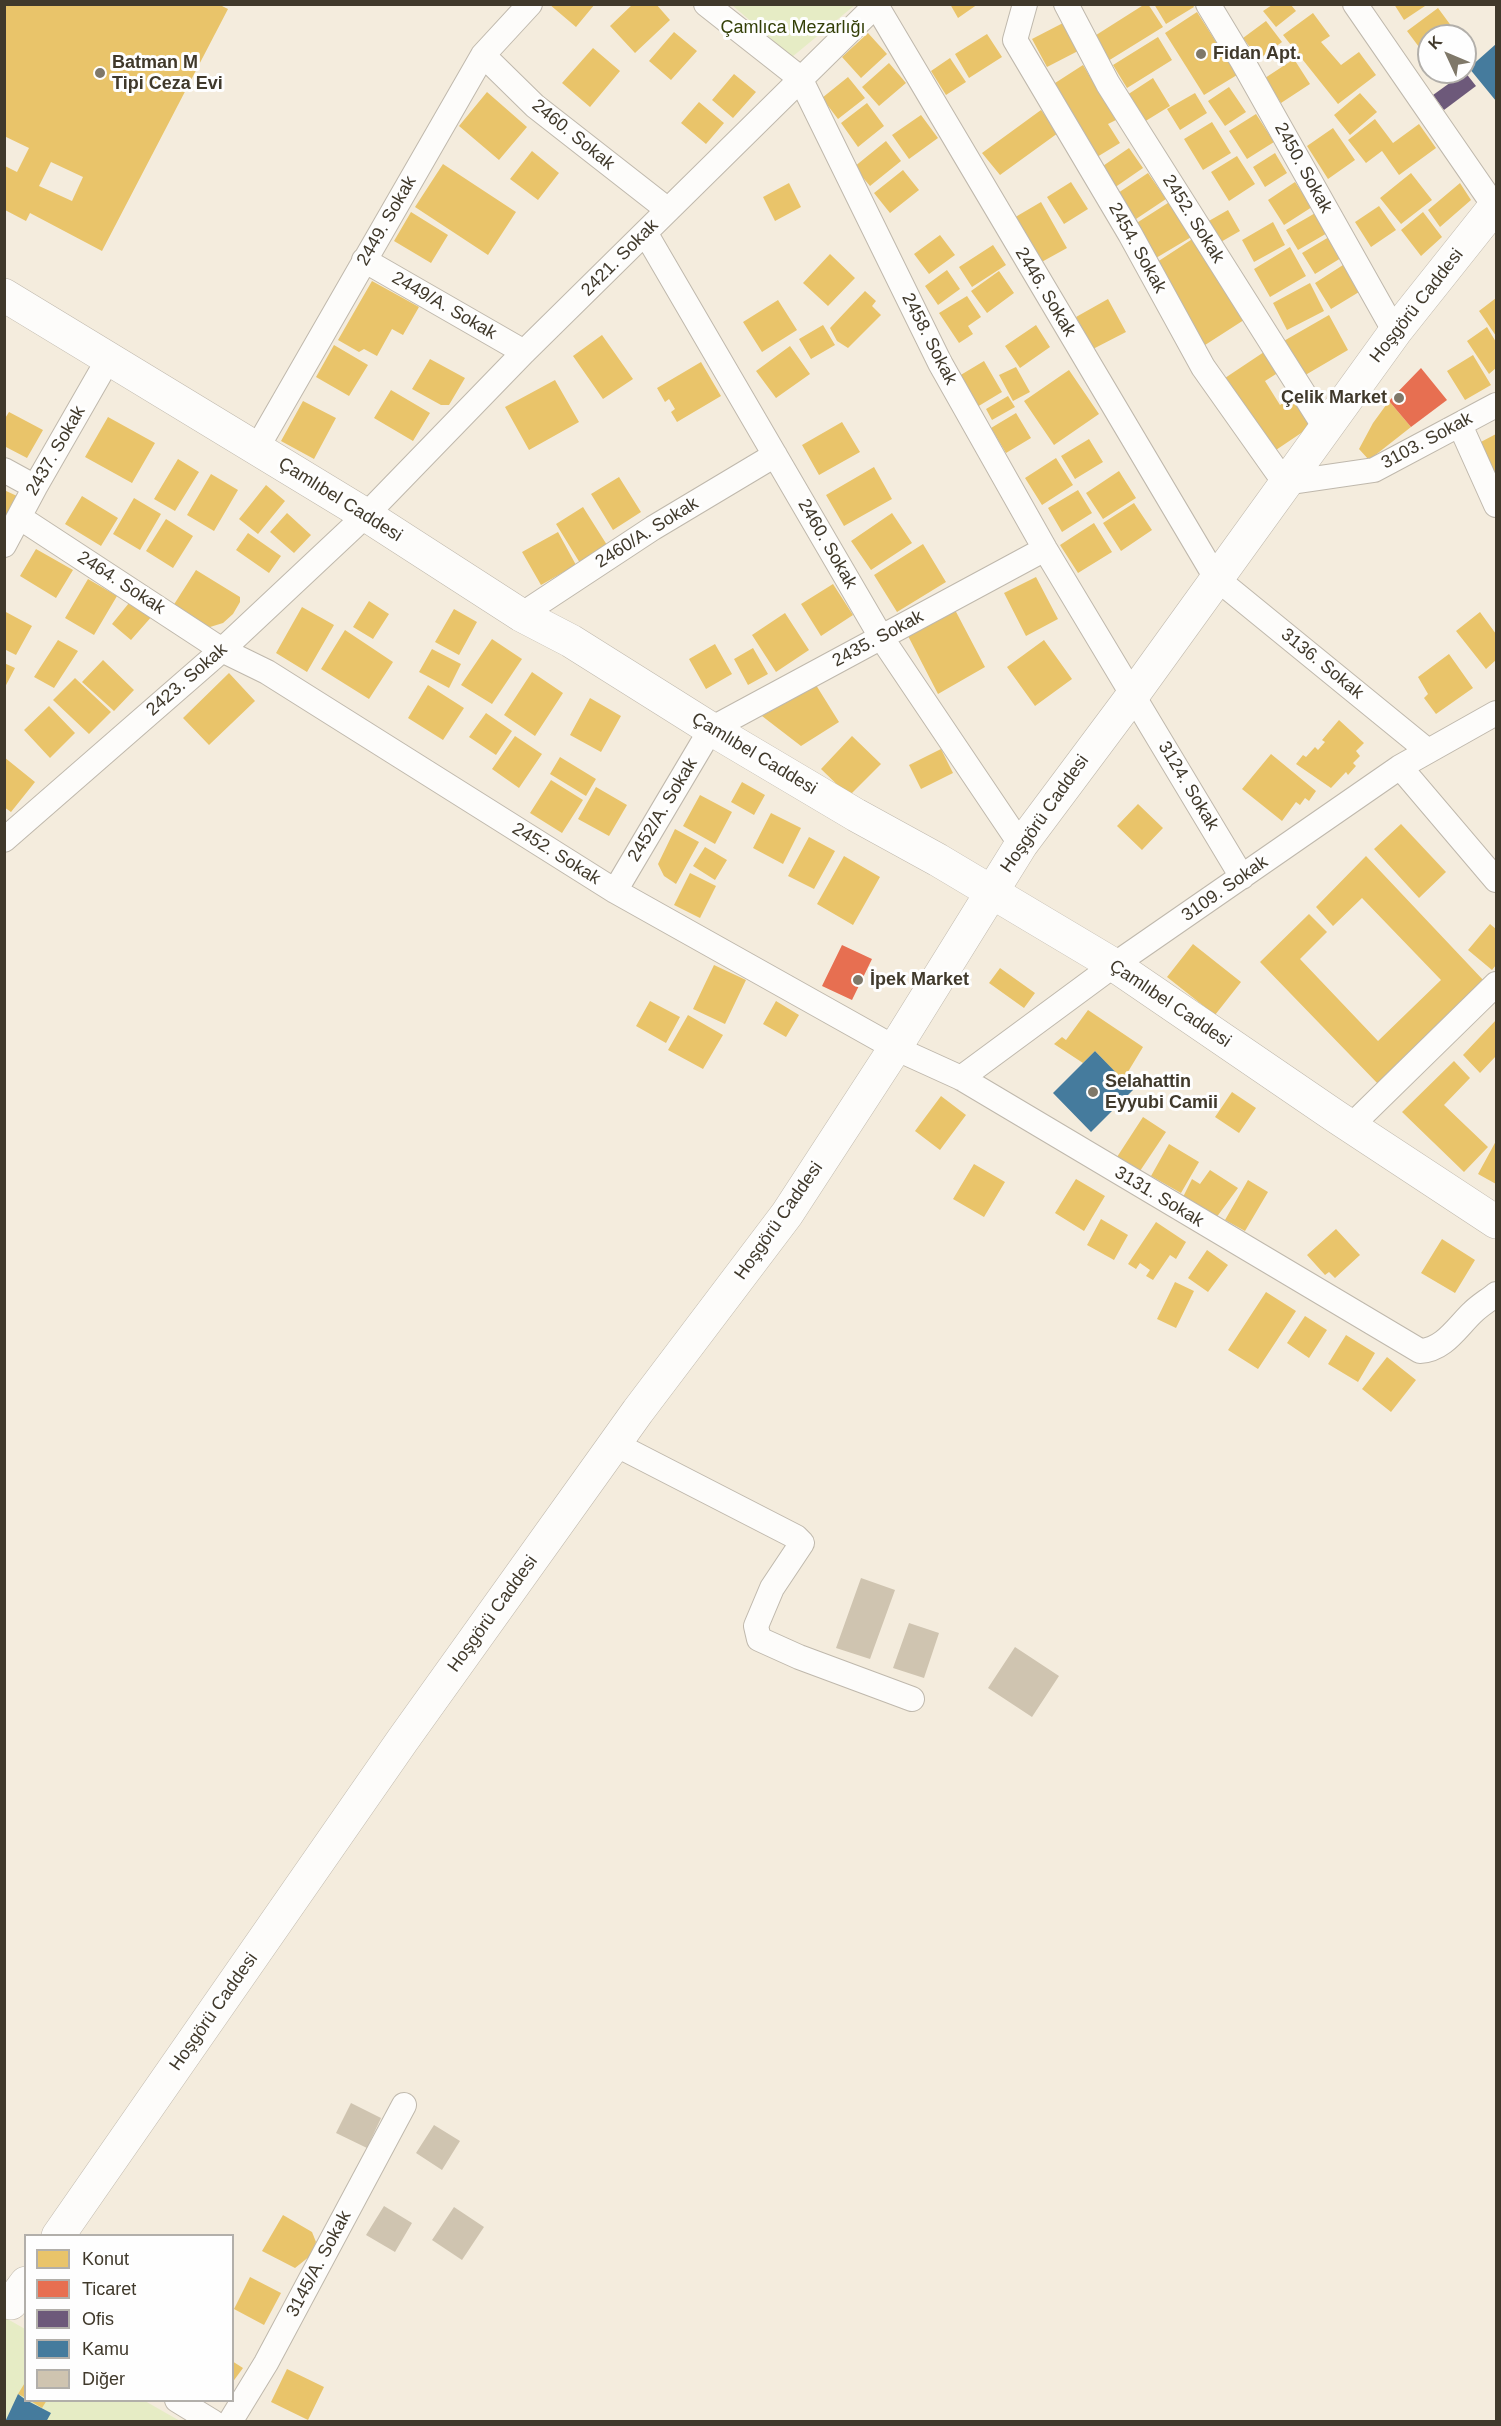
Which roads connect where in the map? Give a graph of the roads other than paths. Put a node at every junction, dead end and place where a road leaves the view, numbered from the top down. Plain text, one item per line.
1 (530, 4) edge
2 (706, 4) edge
3 (1025, 4) edge
4 (1066, 4) edge
5 (1208, 4) edge
6 (1354, 4) edge
7 (877, 5) edge
8 (483, 55) junction
9 (800, 78) junction
10 (1496, 206) edge
11 (668, 210) junction
12 (646, 234) junction
13 (364, 260) junction
14 (4, 295) edge
15 (1395, 332) junction
16 (524, 352) junction
17 (109, 358) junction
18 (1497, 405) edge
19 (1460, 424) junction
20 (1326, 429) junction
21 (257, 448) junction
22 (775, 455) junction
23 (4, 470) edge
24 (1285, 483) junction
25 (35, 487) junction
26 (1497, 505) edge
27 (366, 515) junction
28 (20, 516) junction
29 (4, 545) edge
30 (1045, 549) junction
31 (1216, 578) junction
32 (521, 615) junction
33 (881, 637) junction
34 (222, 650) junction
35 (1133, 695) junction
36 (1497, 713) edge
37 (711, 729) junction
38 (1428, 752) junction
39 (1400, 767) junction
40 (4, 840) edge
41 (1021, 845) junction
42 (1242, 877) junction
43 (1497, 880) edge
44 (615, 891) junction
45 (990, 893) junction
46 (1114, 966) junction
47 (1497, 984) edge
48 (895, 1048) junction
49 (961, 1078) junction
50 (1351, 1126) junction
51 (1497, 1222) edge
52 (1497, 1294) edge
53 (615, 1444) junction
54 (912, 1699) dead end
55 (404, 2105) dead end
56 (59, 2234) edge
57 (180, 2402) edge
58 (213, 2421) edge
59 (230, 2421) edge

1 - 8 street, 2449. Sokak
2 - 9 street, 2458. Sokak
3 - 24 street, 2454. Sokak
4 - 20 street, 2452. Sokak
5 - 15 street, 2450. Sokak
6 - 10 street
7 - 9 street, 2421. Sokak
7 - 31 street, 2446. Sokak
8 - 11 street, 2460. Sokak
8 - 13 street, 2449. Sokak
9 - 11 street, 2421. Sokak
9 - 30 street, 2458. Sokak
10 - 15 street, Hoşgörü Caddesi
11 - 12 street, 2421. Sokak
12 - 16 street, 2421. Sokak
12 - 22 street, 2460. Sokak
13 - 16 street, 2449/A. Sokak
13 - 21 street, 2449. Sokak
14 - 17 street, Çamlıbel Caddesi
15 - 20 street, Hoşgörü Caddesi
16 - 27 street, 2421. Sokak
17 - 21 street, Çamlıbel Caddesi
17 - 25 street, 2437. Sokak
18 - 19 street, 3103. Sokak
19 - 24 street, 3103. Sokak
19 - 26 street
20 - 24 street, Hoşgörü Caddesi
21 - 27 street, Çamlıbel Caddesi
22 - 32 street, 2460/A. Sokak
22 - 33 street, 2460. Sokak
23 - 25 street
24 - 31 street, Hoşgörü Caddesi
25 - 28 street, 2437. Sokak
27 - 32 street, Çamlıbel Caddesi
27 - 34 street, 2423. Sokak
28 - 29 street, 2437. Sokak
28 - 34 street, 2464. Sokak
30 - 33 street, 2435. Sokak
30 - 35 street, 2458. Sokak
31 - 35 street, Hoşgörü Caddesi
31 - 38 street, 3136. Sokak
32 - 37 street, Çamlıbel Caddesi
33 - 37 street, 2435. Sokak
33 - 41 street, 2460. Sokak
34 - 40 street, 2423. Sokak
34 - 44 street, 2452. Sokak
35 - 41 street, Hoşgörü Caddesi
35 - 42 street, 3124. Sokak
36 - 38 street, 3109. Sokak
37 - 44 street, 2452/A. Sokak
37 - 45 street, Çamlıbel Caddesi
38 - 39 street, 3109. Sokak
39 - 42 street, 3109. Sokak
39 - 43 street
41 - 45 street, Hoşgörü Caddesi
42 - 46 street, 3109. Sokak
44 - 48 street, 2452. Sokak
45 - 46 street, Çamlıbel Caddesi
45 - 48 street, Hoşgörü Caddesi
46 - 49 street, 3109. Sokak
46 - 50 street, Çamlıbel Caddesi
47 - 50 street
48 - 49 street, 3131. Sokak
48 - 53 street, Hoşgörü Caddesi
49 - 52 street, 3131. Sokak
50 - 51 street, Çamlıbel Caddesi
53 - 54 street
53 - 56 street, Hoşgörü Caddesi
55 - 59 street, 3145/A. Sokak
57 - 58 street

